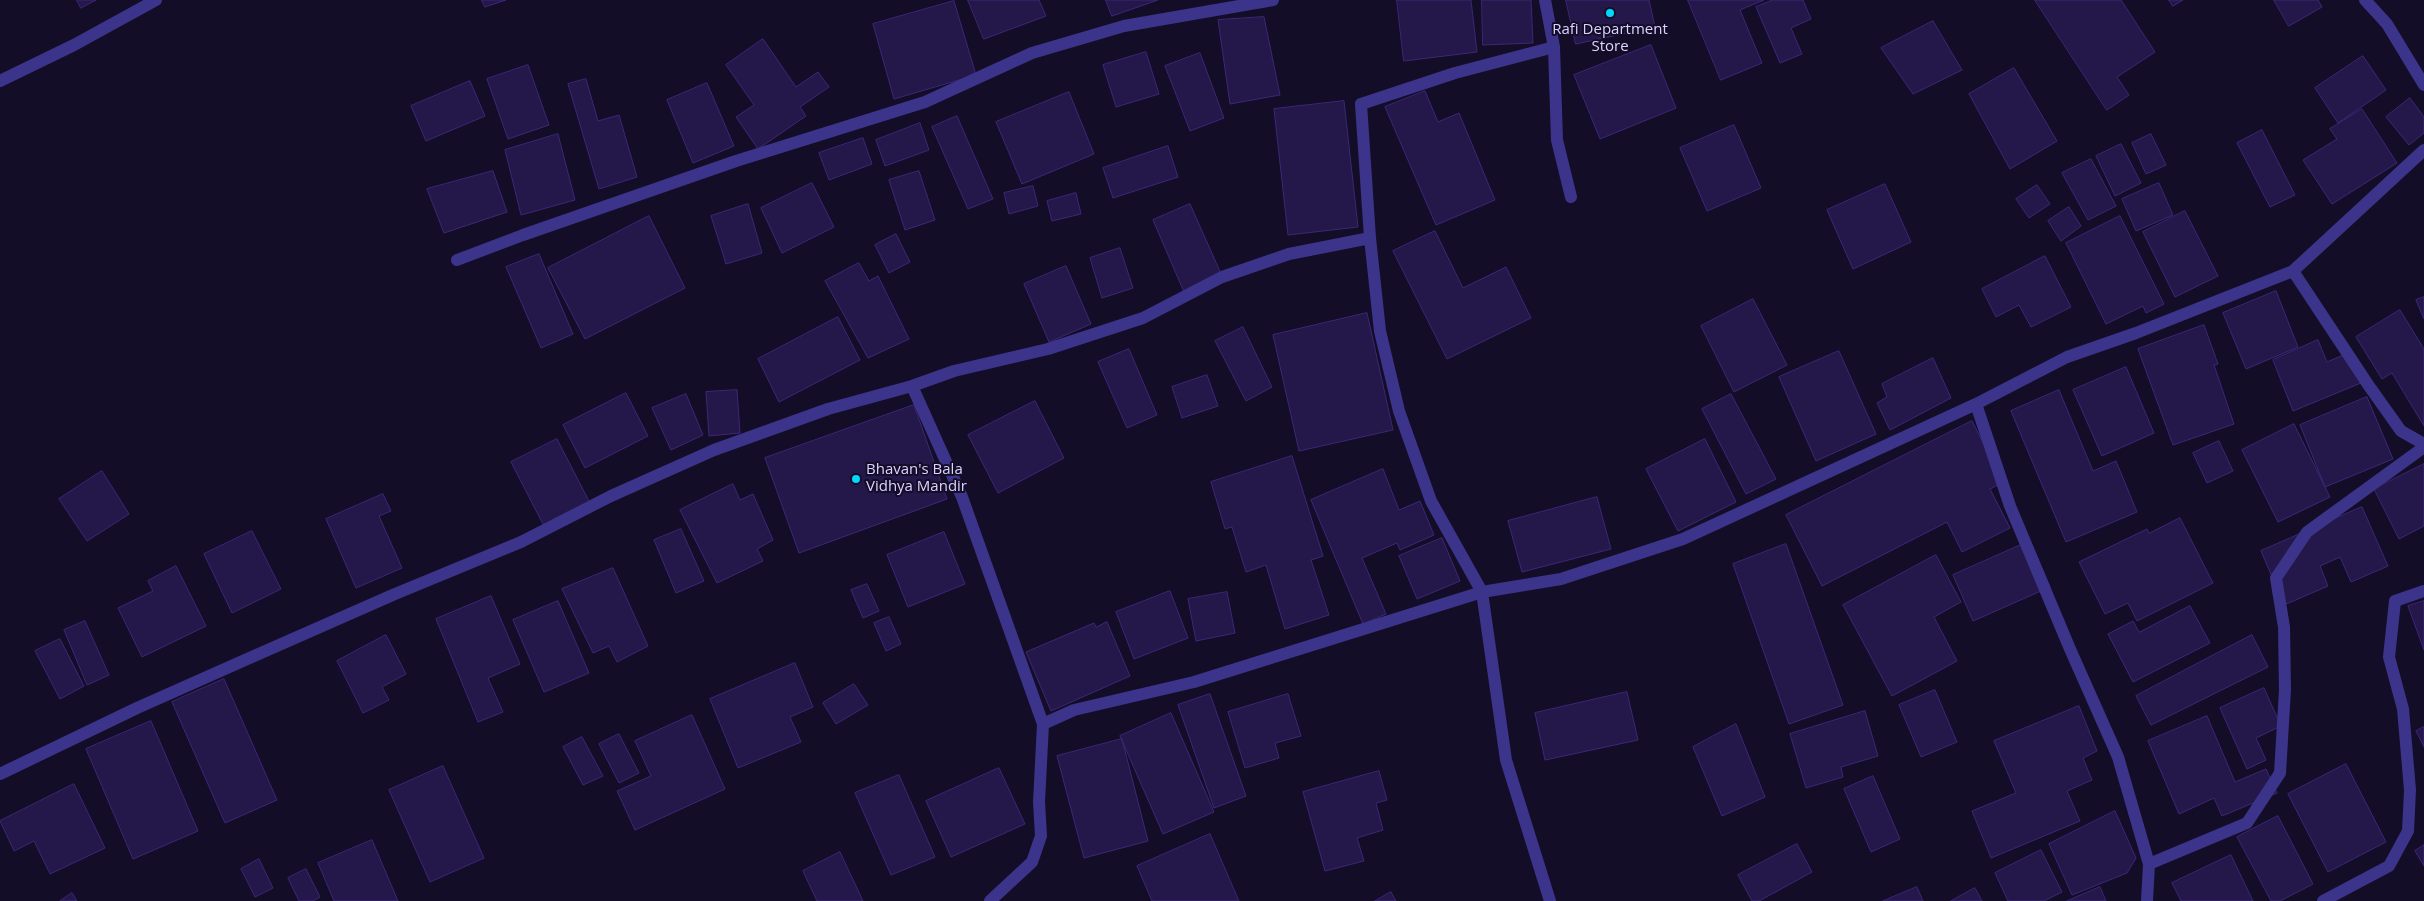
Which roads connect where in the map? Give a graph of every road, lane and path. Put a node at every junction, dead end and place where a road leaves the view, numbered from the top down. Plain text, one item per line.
1 (156, 0) edge
2 (1273, 0) edge
3 (1544, 0) edge
4 (2365, 0) edge
5 (1554, 47) junction
6 (0, 81) edge
7 (2424, 84) edge
8 (2424, 150) edge
9 (1572, 197) dead end
10 (1370, 238) junction
11 (457, 260) dead end
12 (2293, 271) junction
13 (912, 386) junction
14 (1976, 404) junction
15 (2424, 446) edge
16 (2424, 591) edge
17 (1482, 592) junction
18 (1043, 724) junction
19 (0, 774) edge
20 (2149, 864) junction
21 (990, 901) edge
22 (1550, 901) edge
23 (2147, 901) edge
24 (2323, 901) edge

1 - 6 street
2 - 11 street
3 - 5 street
4 - 7 street
5 - 9 street
5 - 10 street
8 - 12 street
10 - 13 street
10 - 17 street
12 - 14 street
12 - 15 street
13 - 18 street
13 - 19 street
14 - 17 street
14 - 20 street
15 - 20 street
16 - 24 street
17 - 18 street
17 - 22 street
18 - 21 street
20 - 23 street

